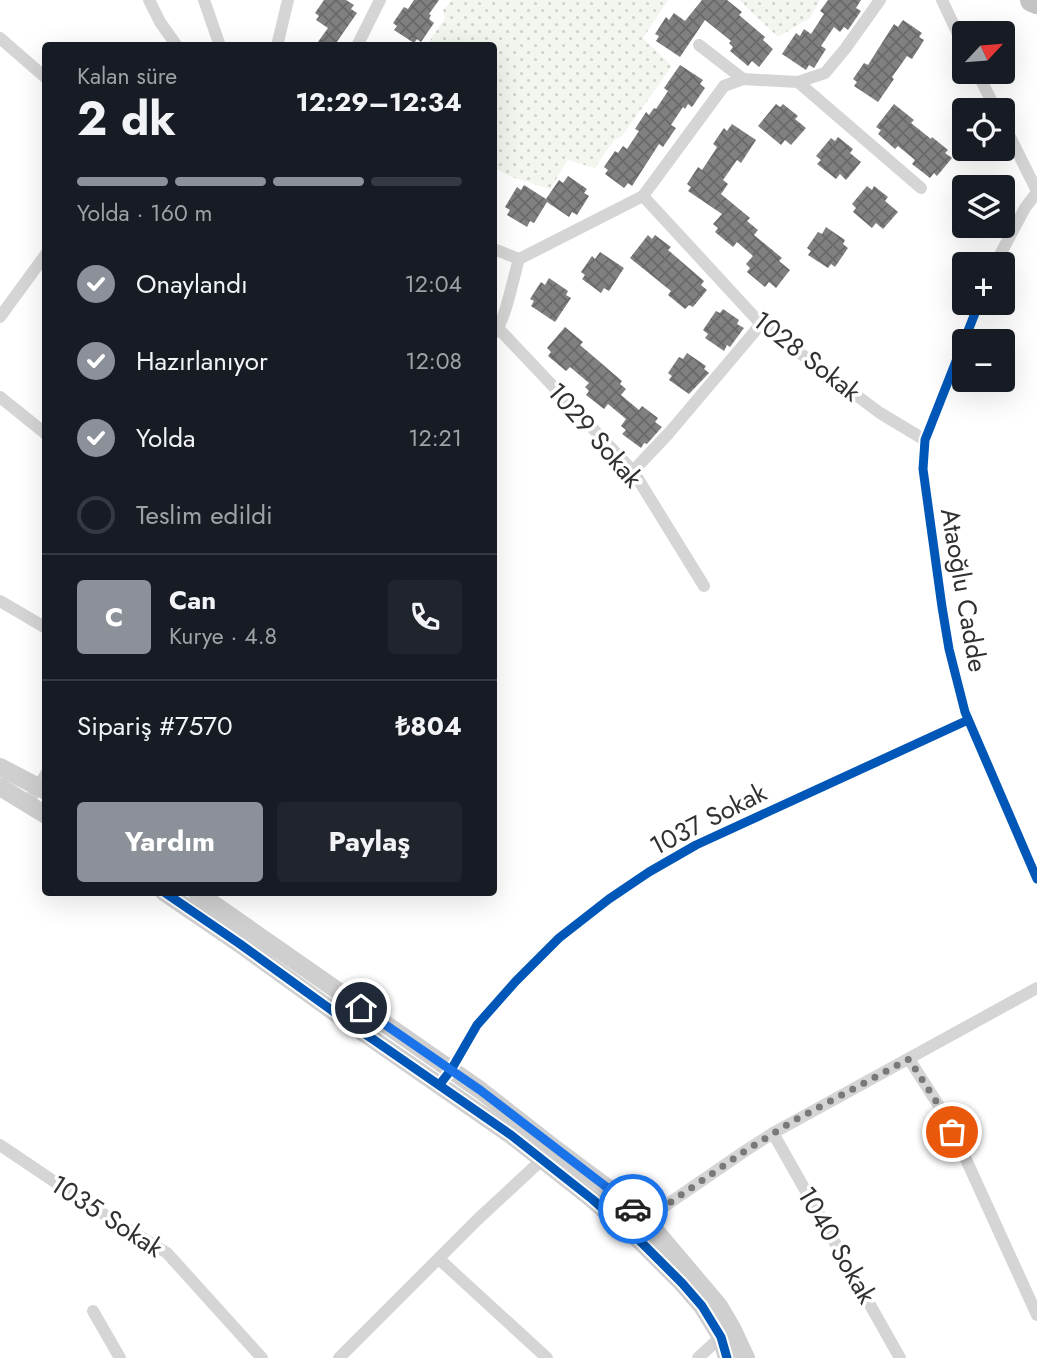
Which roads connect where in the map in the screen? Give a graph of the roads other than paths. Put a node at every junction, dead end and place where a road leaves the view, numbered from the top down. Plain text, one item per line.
1 (149, 0) edge
2 (204, 0) edge
3 (288, 0) edge
4 (380, 0) edge
5 (880, 0) edge
6 (942, 0) edge
7 (1032, 0) edge
8 (1037, 2) edge
9 (952, 21) edge
10 (0, 38) edge
11 (174, 42) edge
12 (219, 42) edge
13 (278, 42) edge
14 (359, 42) edge
15 (699, 44) dead end
16 (42, 75) edge
17 (743, 79) junction
18 (798, 82) junction
19 (1015, 147) edge
20 (921, 188) dead end
21 (1037, 191) edge
22 (643, 196) junction
23 (497, 250) edge
24 (1001, 252) edge
25 (42, 259) edge
26 (519, 259) junction
27 (974, 315) edge
28 (0, 317) edge
29 (761, 324) junction
30 (497, 328) edge
31 (497, 332) edge
32 (0, 397) edge
33 (42, 431) edge
34 (925, 440) junction
35 (632, 471) junction
36 (704, 586) dead end
37 (0, 601) edge
38 (42, 626) edge
39 (968, 720) junction
40 (1, 769) edge
41 (42, 784) edge
42 (42, 785) edge
43 (0, 787) edge
44 (27, 804) junction
45 (42, 813) edge
46 (1037, 879) edge
47 (170, 896) edge
48 (201, 896) edge
49 (1037, 988) edge
50 (909, 1059) junction
51 (445, 1077) junction
52 (773, 1133) junction
53 (0, 1145) edge
54 (547, 1154) junction
55 (648, 1222) junction
56 (634, 1236) junction
57 (439, 1259) junction
58 (93, 1311) dead end
59 (1037, 1315) edge
60 (727, 1332) junction
61 (120, 1358) edge
62 (262, 1358) edge
63 (339, 1358) edge
64 (547, 1358) edge
65 (698, 1358) edge
66 (727, 1358) edge
67 (746, 1358) edge
68 (900, 1358) edge

1 - 11 street
2 - 12 street
3 - 13 street
4 - 14 street
5 - 18 street
6 - 9 street
7 - 8 highway
10 - 16 street
15 - 17 street
17 - 18 street
17 - 22 street
18 - 20 street
19 - 21 street
21 - 24 street
22 - 26 street
22 - 29 street, 1028 Sokak
23 - 26 street
25 - 28 street
26 - 30 street
27 - 34 street, Ataoğlu Cadde
29 - 34 street, 1028 Sokak
29 - 35 street
31 - 35 street, 1029 Sokak
32 - 33 street
34 - 39 street, Ataoğlu Cadde
35 - 36 street, 1029 Sokak
37 - 38 street
39 - 46 street, Ataoğlu Cadde
39 - 51 street, 1037 Sokak
40 - 41 street
42 - 44 street
43 - 44 street
44 - 45 street
47 - 51 street
48 - 51 street
49 - 50 street
50 - 52 street
50 - 59 street
51 - 54 street
52 - 55 street
52 - 68 street, 1040 Sokak
53 - 62 street, 1035 Sokak
54 - 55 street
54 - 56 street
54 - 57 street
55 - 56 street
55 - 60 street
56 - 60 street
57 - 63 street
57 - 64 street
58 - 61 street
60 - 65 street
60 - 66 street
60 - 67 street

